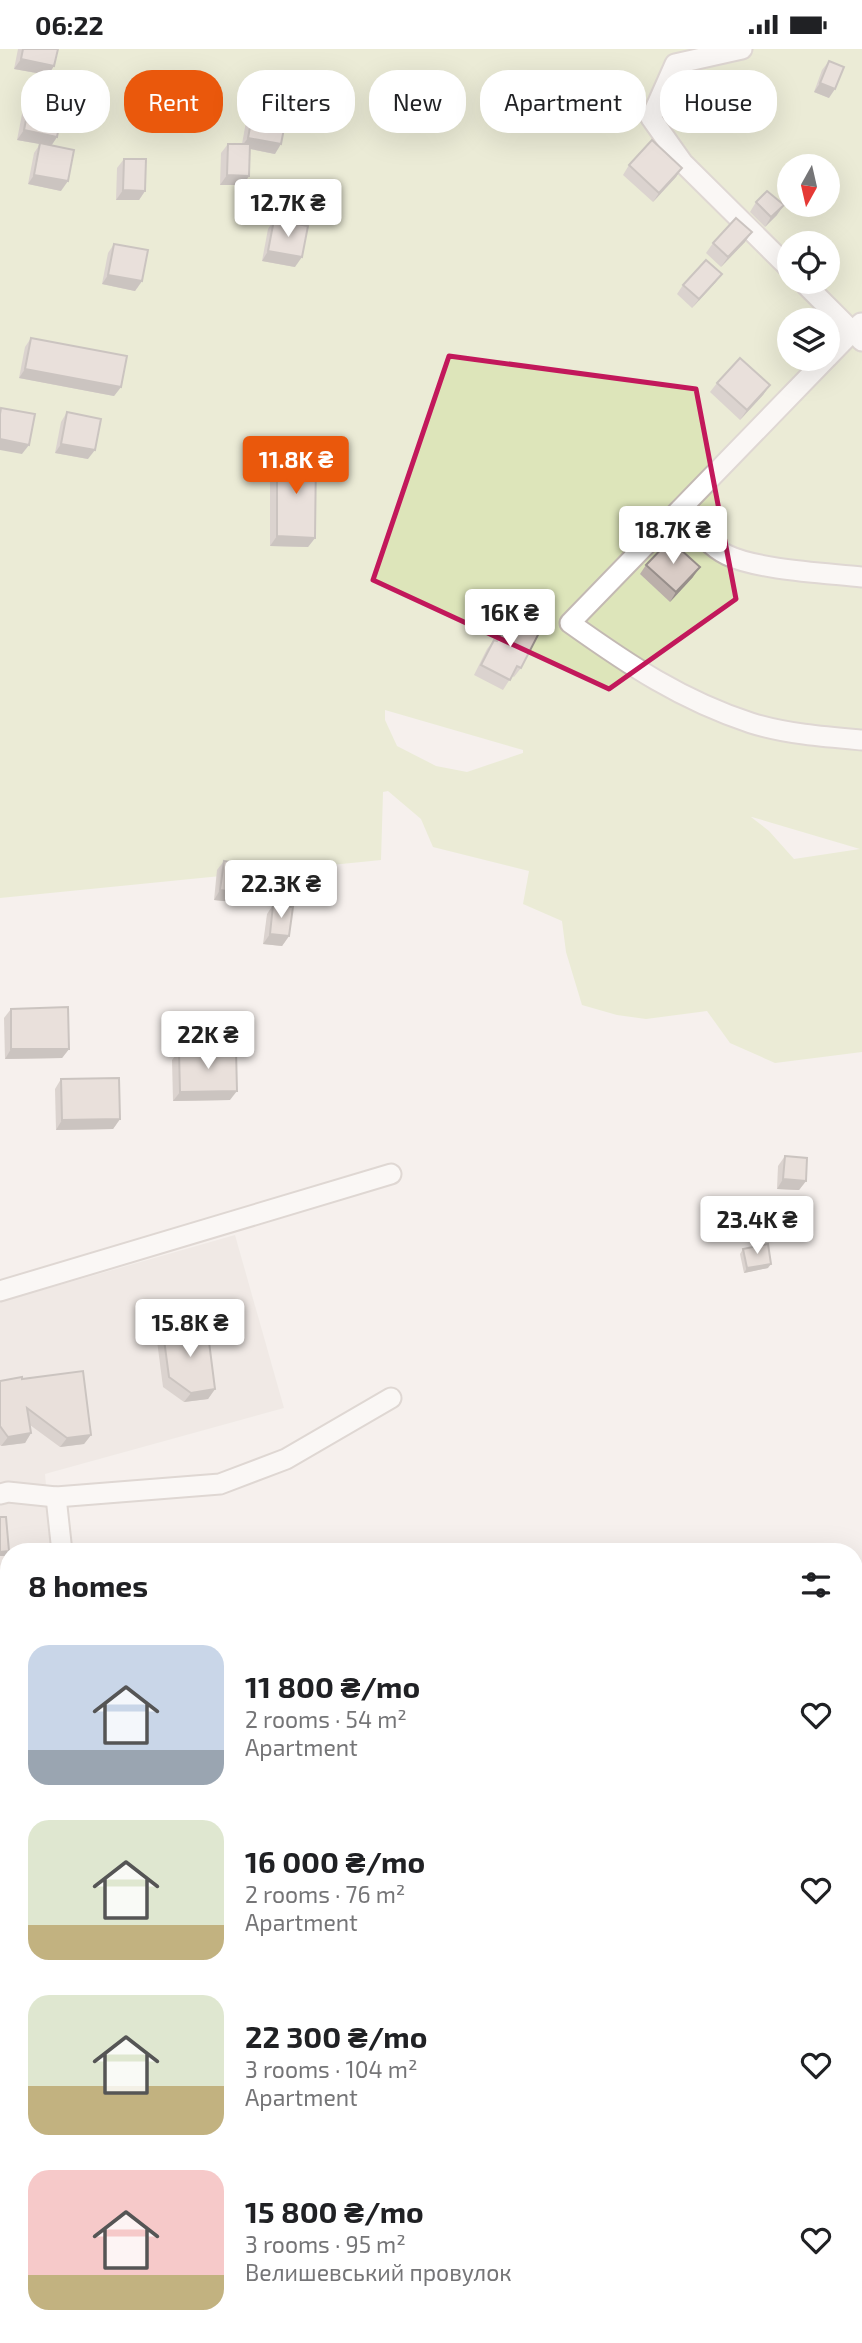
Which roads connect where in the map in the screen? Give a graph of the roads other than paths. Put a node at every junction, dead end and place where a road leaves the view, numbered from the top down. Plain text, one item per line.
1 (742, 49) edge
2 (777, 256) edge
3 (817, 294) edge
4 (859, 331) edge
5 (840, 347) edge
6 (814, 371) edge
7 (680, 510) junction
8 (862, 577) edge
9 (862, 740) edge
10 (391, 1174) dead end
11 (0, 1291) edge
12 (391, 1398) dead end
13 (0, 1494) edge
14 (56, 1497) junction
15 (61, 1543) edge

1 - 2 street
3 - 4 street
4 - 5 street
6 - 7 street
7 - 8 street
7 - 9 street
10 - 11 street
12 - 14 street
13 - 14 street
14 - 15 street

